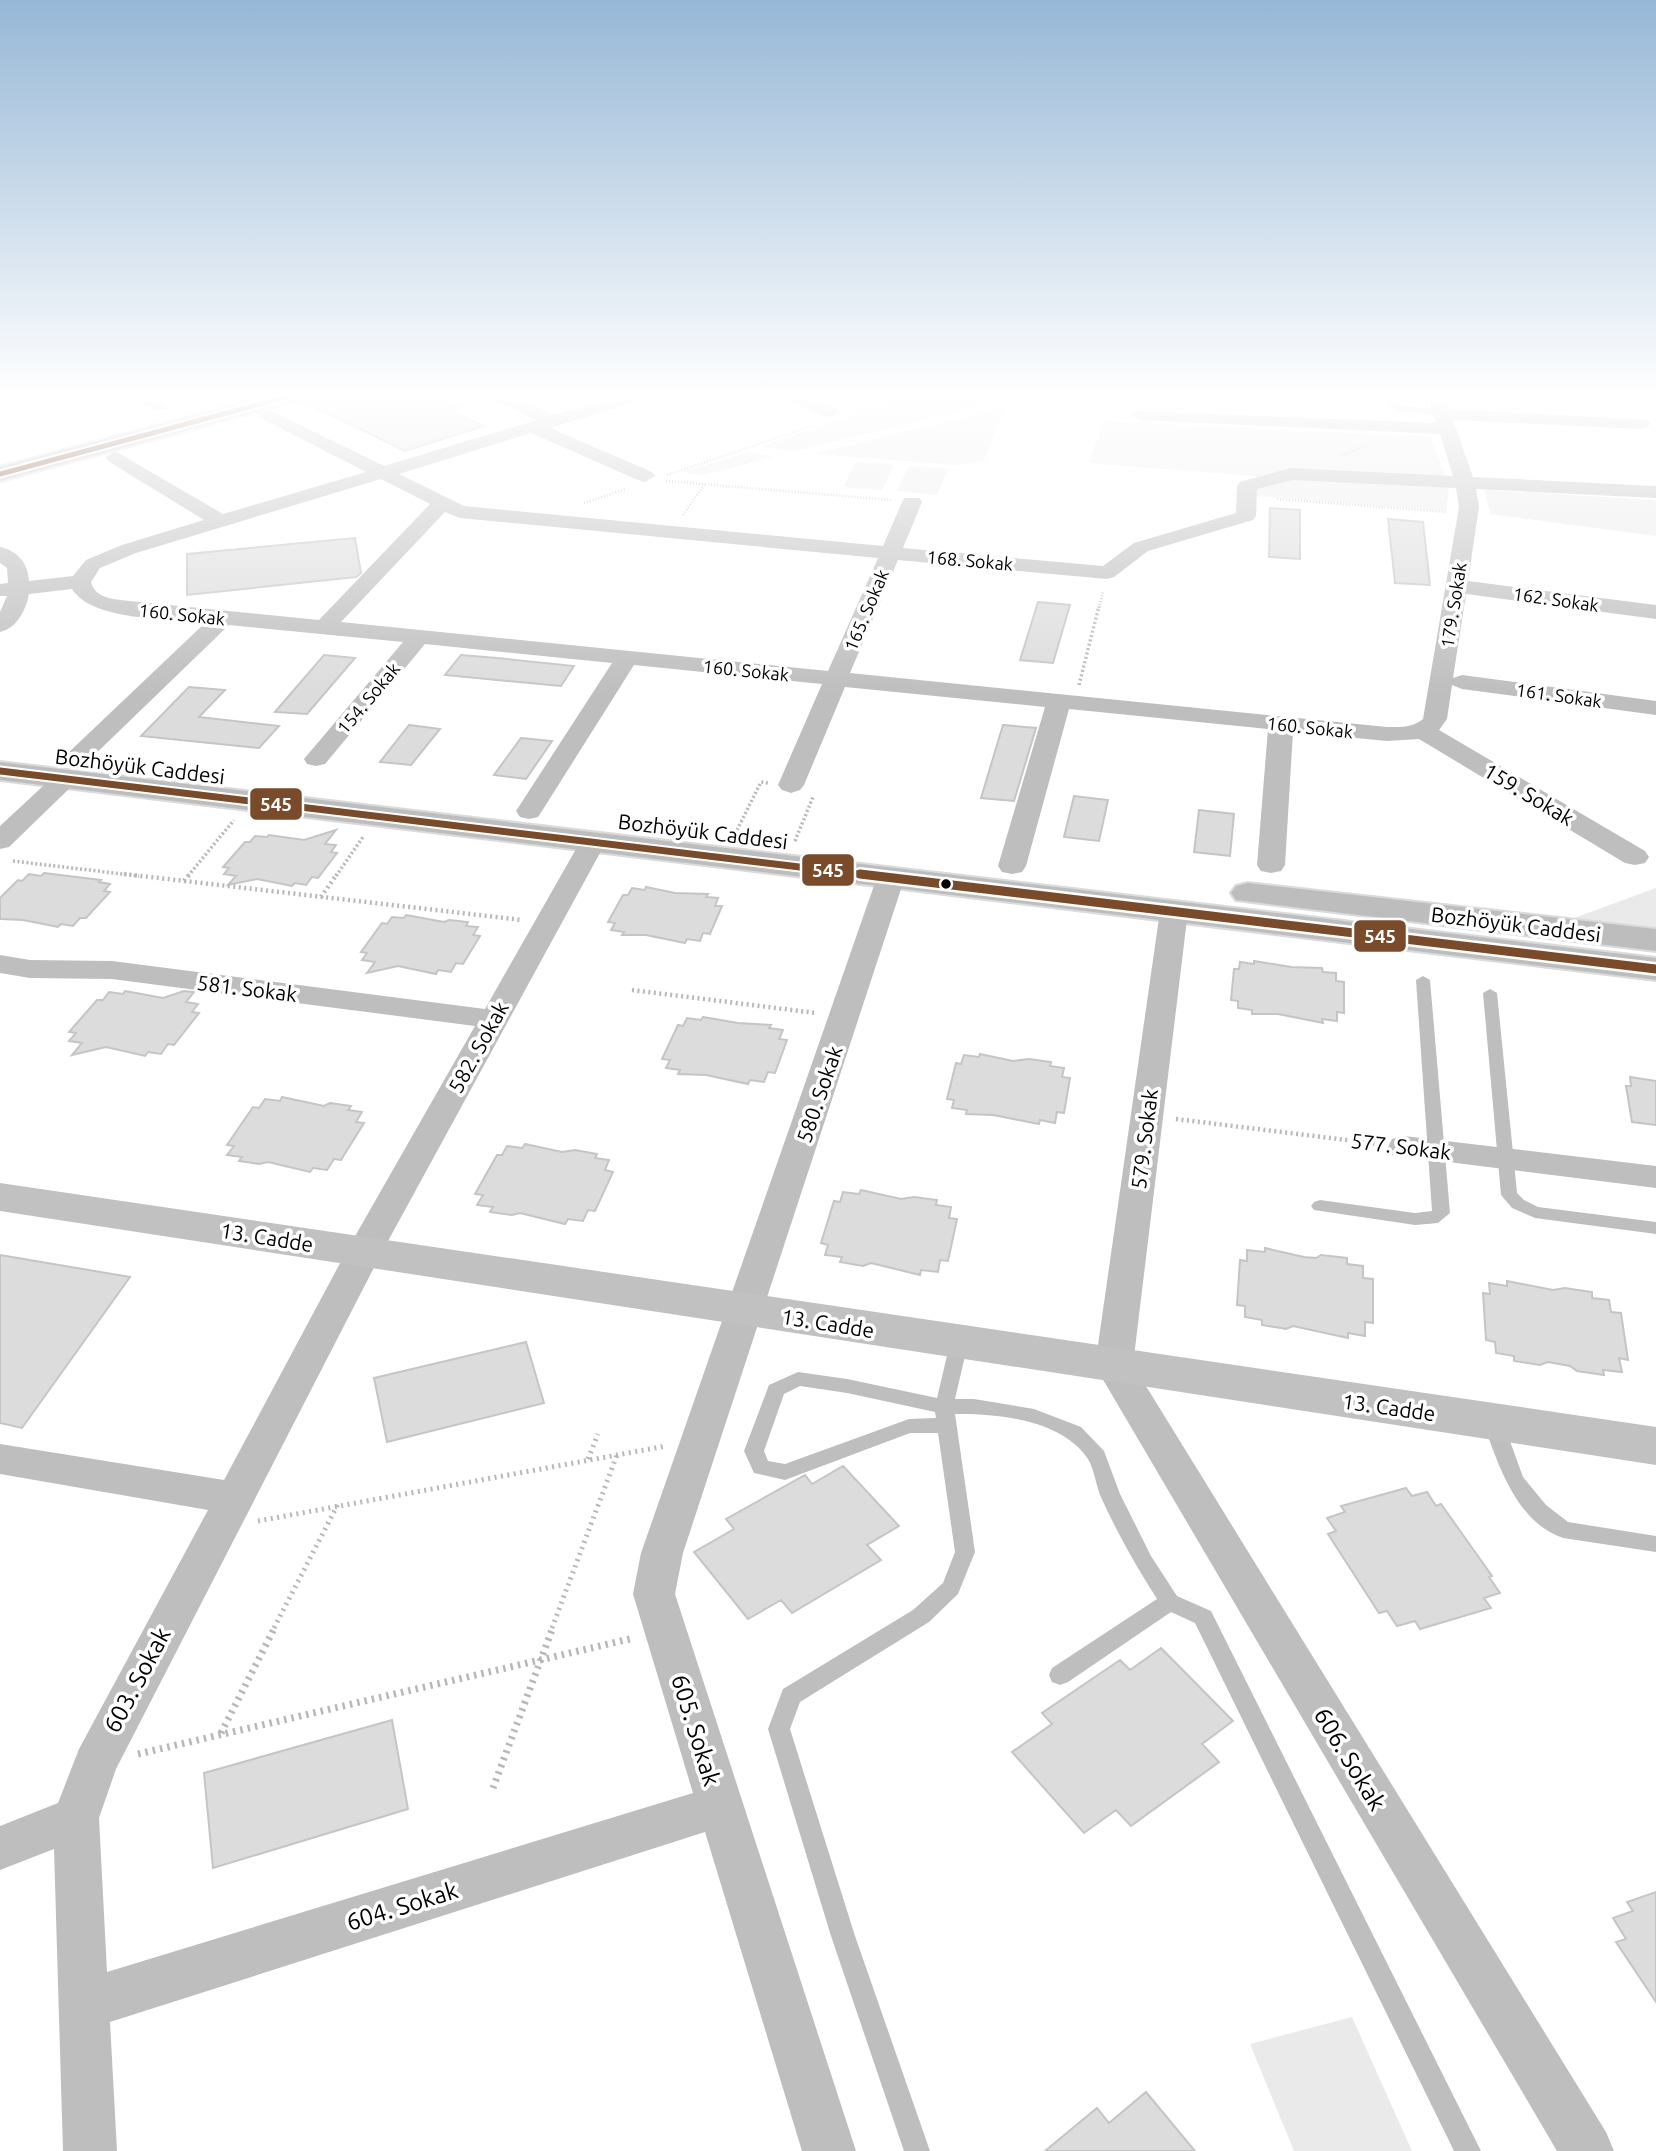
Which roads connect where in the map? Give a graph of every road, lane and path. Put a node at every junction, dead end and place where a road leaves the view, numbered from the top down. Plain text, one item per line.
1 (176, 494) edge
2 (309, 494) edge
3 (424, 494) edge
4 (606, 494) edge
5 (698, 494) edge
6 (824, 494) edge
7 (1466, 494) edge
8 (1247, 497) joint
9 (912, 502) joint
10 (442, 503) junction
11 (1468, 513) junction
12 (220, 521) junction
13 (564, 523) junction
14 (670, 534) junction
15 (0, 553) edge
16 (890, 553) junction
17 (1107, 573) junction
18 (79, 582) junction
19 (1457, 586) junction
20 (10, 589) edge
21 (1656, 612) edge
22 (223, 618) junction
23 (0, 625) edge
24 (324, 628) junction
25 (419, 637) junction
26 (626, 658) junction
27 (836, 679) junction
28 (1462, 682) dead end
29 (1067, 702) junction
30 (1656, 708) edge
31 (1281, 724) junction
32 (1423, 732) junction
33 (0, 750) edge
34 (316, 759) dead end
35 (71, 769) junction
36 (0, 771) edge
37 (791, 785) junction
38 (251, 801) junction
39 (529, 811) junction
40 (378, 816) junction
41 (735, 834) junction
42 (0, 841) edge
43 (795, 841) junction
44 (593, 842) junction
45 (1635, 857) dead end
46 (0, 859) edge
47 (1271, 865) dead end
48 (1012, 866) junction
49 (891, 877) junction
50 (184, 881) junction
51 (321, 897) junction
52 (1174, 911) junction
53 (547, 923) junction
54 (1656, 940) edge
55 (0, 964) edge
56 (1656, 969) edge
57 (1423, 980) dead end
58 (632, 990) dead end
59 (1490, 993) dead end
60 (845, 1017) junction
61 (494, 1019) junction
62 (1147, 1115) junction
63 (1420, 1149) junction
64 (1504, 1159) junction
65 (1656, 1177) edge
66 (0, 1197) edge
67 (1320, 1206) dead end
68 (1656, 1228) edge
69 (364, 1252) junction
70 (746, 1310) junction
71 (958, 1343) junction
72 (1114, 1366) junction
73 (945, 1416) junction
74 (1493, 1422) junction
75 (598, 1434) dead end
76 (701, 1440) junction
77 (1656, 1446) edge
78 (617, 1455) junction
79 (0, 1459) edge
80 (588, 1460) junction
81 (338, 1504) junction
82 (226, 1514) junction
83 (1656, 1544) edge
84 (1170, 1602) junction
85 (665, 1631) junction
86 (540, 1660) junction
87 (1060, 1675) dead end
88 (220, 1734) junction
89 (95, 1764) junction
90 (493, 1788) dead end
91 (720, 1806) junction
92 (76, 1818) junction
93 (0, 1848) edge
94 (83, 2005) junction
95 (90, 2151) edge
96 (829, 2151) edge
97 (917, 2151) edge
98 (1468, 2151) edge
99 (1587, 2151) edge

1 - 12 street
2 - 12 street
3 - 10 street, 168. Sokak
4 - 13 path
5 - 14 path
6 - 9 path
7 - 11 street, 179. Sokak
8 - 11 path
8 - 17 street
9 - 16 street, 165. Sokak
10 - 13 street, 168. Sokak
10 - 24 street
11 - 19 street, 179. Sokak
12 - 18 street
13 - 14 street, 168. Sokak
14 - 16 street, 168. Sokak
15 - 20 street
16 - 17 street, 168. Sokak
16 - 27 street, 165. Sokak
17 - 29 path
18 - 20 street
18 - 22 street, 160. Sokak
19 - 21 street, 162. Sokak
19 - 32 street, 179. Sokak
20 - 23 street
22 - 24 street, 160. Sokak
22 - 35 street
24 - 25 street, 160. Sokak
25 - 26 street, 160. Sokak
25 - 34 street, 154. Sokak
26 - 27 street, 160. Sokak
26 - 39 street
27 - 29 street, 160. Sokak
27 - 37 street, 165. Sokak
28 - 30 street, 161. Sokak
29 - 31 street, 160. Sokak
29 - 48 street
31 - 32 street, 160. Sokak
31 - 47 street
32 - 45 street, 159. Sokak
33 - 35 main road, Bozhöyük Caddesi
35 - 36 main road, Bozhöyük Caddesi
35 - 38 main road, Bozhöyük Caddesi
35 - 39 main road, Bozhöyük Caddesi
35 - 42 street
37 - 41 path
37 - 43 path
38 - 40 main road, Bozhöyük Caddesi
38 - 50 path
39 - 41 main road, Bozhöyük Caddesi
40 - 44 main road, Bozhöyük Caddesi
40 - 51 path
41 - 43 main road, Bozhöyük Caddesi
43 - 48 main road, Bozhöyük Caddesi
44 - 49 main road, Bozhöyük Caddesi
44 - 53 street, 582. Sokak
46 - 50 path
48 - 54 main road, Bozhöyük Caddesi
49 - 52 main road, Bozhöyük Caddesi
49 - 60 street, 580. Sokak
50 - 51 path
51 - 53 path
52 - 56 main road, Bozhöyük Caddesi
52 - 62 street, 579. Sokak
53 - 61 street, 582. Sokak
55 - 61 street, 581. Sokak
57 - 63 lane
58 - 60 path
59 - 64 lane
60 - 70 street, 580. Sokak
61 - 69 street, 582. Sokak
62 - 63 path, 577. Sokak
62 - 72 street, 579. Sokak
63 - 64 street, 577. Sokak
63 - 67 lane
64 - 65 street, 577. Sokak
64 - 68 lane
66 - 69 street, 13. Cadde
69 - 70 street, 13. Cadde
69 - 82 street, 603. Sokak
70 - 71 street, 13. Cadde
70 - 76 street, 605. Sokak
71 - 72 street, 13. Cadde
71 - 73 lane
72 - 74 street, 13. Cadde
72 - 99 street, 606. Sokak
73 - 73 lane
73 - 84 lane
73 - 97 lane
74 - 77 street, 13. Cadde
74 - 83 lane
75 - 80 path
76 - 78 path
76 - 85 street, 605. Sokak
78 - 80 path
78 - 86 path
79 - 82 street
80 - 81 path
81 - 82 path
81 - 88 path
82 - 89 street, 603. Sokak
84 - 87 lane
84 - 98 lane
85 - 86 path
85 - 91 street, 605. Sokak
86 - 88 path
86 - 90 path
88 - 89 path
89 - 92 street, 603. Sokak
91 - 94 street, 604. Sokak
91 - 96 street, 605. Sokak
92 - 93 street
92 - 94 street, 603. Sokak
94 - 95 street, 603. Sokak

